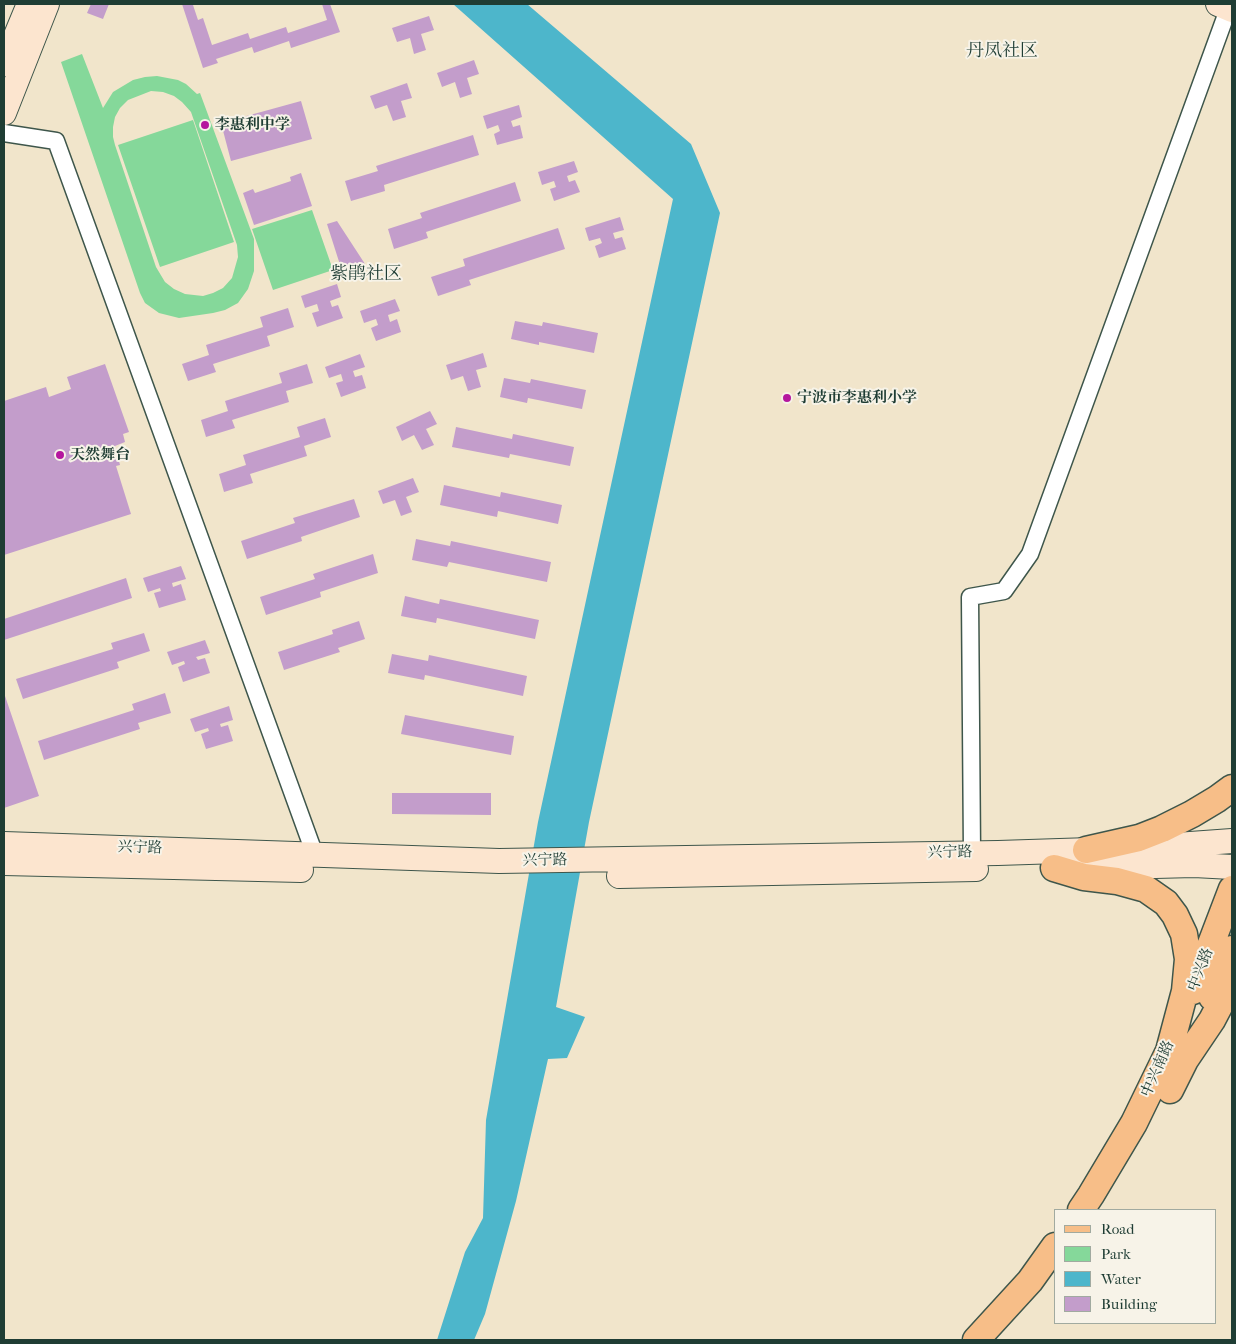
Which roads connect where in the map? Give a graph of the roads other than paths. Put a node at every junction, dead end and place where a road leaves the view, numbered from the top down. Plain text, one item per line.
1 (29, 4) edge
2 (47, 4) edge
3 (1227, 6) edge
4 (4, 64) edge
5 (4, 113) edge
6 (4, 134) edge
7 (1232, 788) edge
8 (1232, 841) edge
9 (4, 844) edge
10 (1086, 850) junction
11 (972, 853) junction
12 (315, 855) junction
13 (4, 863) edge
14 (648, 867) junction
15 (1232, 867) edge
16 (498, 868) junction
17 (1054, 868) junction
18 (1232, 889) edge
19 (1175, 915) joint
20 (1232, 949) edge
21 (1232, 982) edge
22 (1177, 1056) junction
23 (1082, 1209) edge
24 (1103, 1209) edge
25 (1054, 1249) edge
26 (1043, 1283) edge
27 (976, 1340) edge
28 (1000, 1340) edge

1 - 4 main road
2 - 5 main road
3 - 11 street
6 - 12 street
7 - 10 main road, 兴宁路
8 - 10 main road, 兴宁路
9 - 12 main road, 兴宁路
10 - 11 main road, 兴宁路
11 - 14 main road, 兴宁路
12 - 16 main road, 兴宁路
13 - 16 main road, 兴宁路
14 - 16 main road, 兴宁路
14 - 17 main road, 兴宁路
15 - 17 main road, 兴宁路
17 - 19 main road, 兴宁路
18 - 22 main road, 中兴路
19 - 22 main road, 中兴南路
20 - 22 main road, 中兴路
21 - 22 main road, 中兴南路
22 - 23 main road, 中兴南路
22 - 24 main road, 中兴南路
25 - 26 main road
26 - 27 main road
26 - 28 main road

